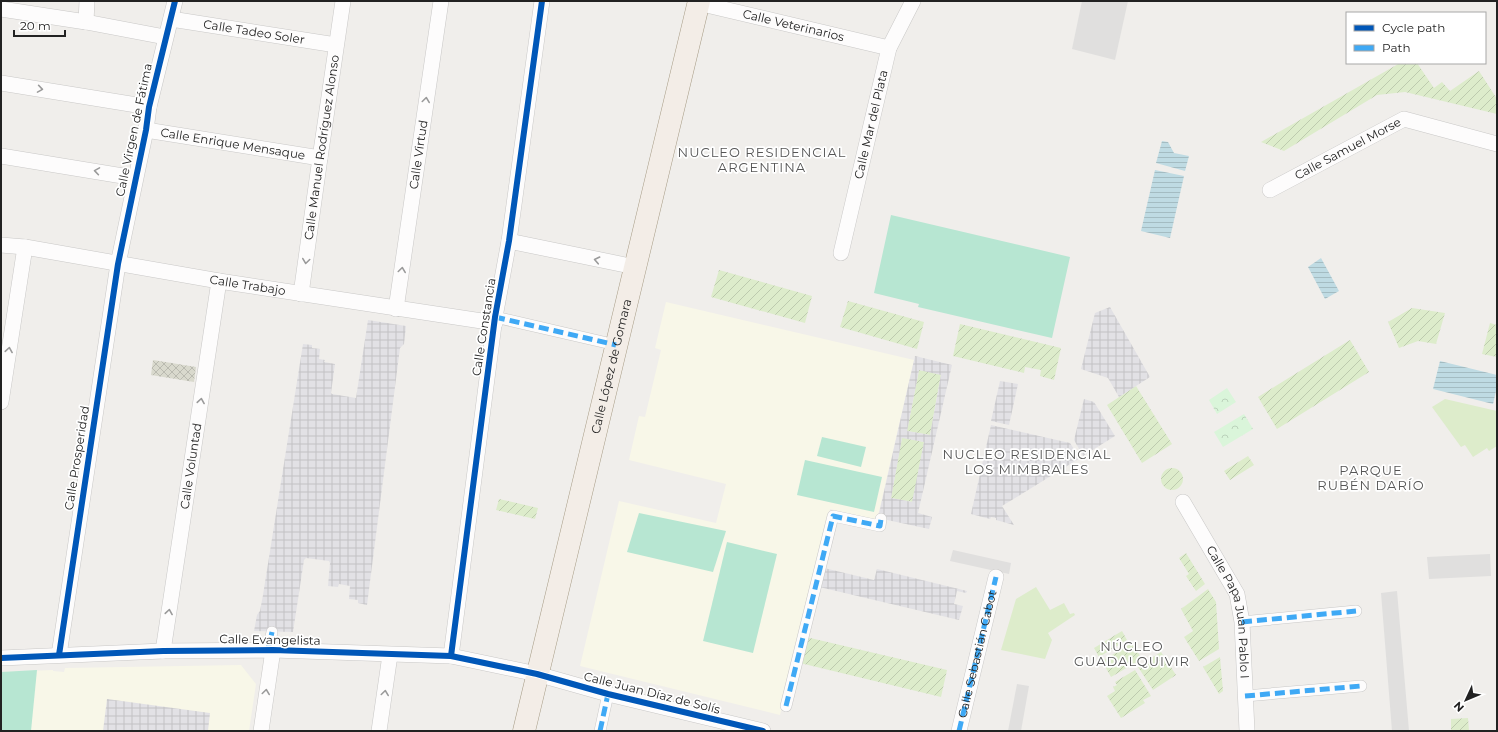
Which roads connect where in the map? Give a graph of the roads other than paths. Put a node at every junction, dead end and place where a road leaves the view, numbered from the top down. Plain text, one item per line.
1 (87, 1) edge
2 (175, 1) edge
3 (343, 1) edge
4 (441, 1) edge
5 (542, 1) edge
6 (913, 1) edge
7 (699, 2) edge
8 (1, 9) edge
9 (171, 19) junction
10 (86, 22) junction
11 (165, 37) junction
12 (336, 45) junction
13 (889, 48) junction
14 (1, 83) edge
15 (149, 107) junction
16 (146, 130) junction
17 (1497, 144) edge
18 (1, 156) edge
19 (320, 158) junction
20 (135, 178) junction
21 (1270, 190) dead end
22 (509, 240) junction
23 (1, 245) edge
24 (25, 247) junction
25 (841, 253) dead end
26 (118, 264) junction
27 (635, 267) junction
28 (219, 282) junction
29 (301, 294) junction
30 (396, 309) junction
31 (495, 320) junction
32 (616, 345) junction
33 (1, 402) edge
34 (1183, 502) dead end
35 (881, 519) dead end
36 (996, 577) dead end
37 (1356, 610) dead end
38 (1242, 622) junction
39 (272, 632) dead end
40 (270, 650) junction
41 (163, 651) junction
42 (58, 655) junction
43 (390, 655) junction
44 (451, 656) junction
45 (1, 658) edge
46 (537, 674) junction
47 (1361, 686) dead end
48 (608, 694) junction
49 (1245, 696) junction
50 (786, 706) dead end
51 (261, 731) edge
52 (379, 731) edge
53 (524, 731) edge
54 (600, 731) edge
55 (762, 731) edge
56 (959, 731) edge
57 (1246, 731) edge

1 - 10 street
2 - 9 street, Calle Virgen de Fátima
3 - 12 street, Calle Manuel Rodríguez Alonso
30 -> 4 street, Calle Virtud
5 - 22 street, Calle Constancia
6 - 13 street, Calle Mar del Plata
7 - 13 street, Calle Veterinarios
7 - 27 main road, Calle López de Gomara
8 - 10 street
9 - 11 street, Calle Virgen de Fátima
9 - 12 street, Calle Tadeo Soler
10 - 11 street
11 - 15 street, Calle Virgen de Fátima
12 - 19 street, Calle Manuel Rodríguez Alonso
13 - 25 street, Calle Mar del Plata
14 -> 15 street
15 - 16 street, Calle Virgen de Fátima
16 - 19 street, Calle Enrique Mensaque
16 - 20 street, Calle Virgen de Fátima
17 - 21 street, Calle Samuel Morse
20 -> 18 street
19 -> 29 street, Calle Manuel Rodríguez Alonso
20 - 26 street, Calle Virgen de Fátima
27 -> 22 street
22 - 31 street, Calle Constancia
23 - 24 street, Calle Trabajo
24 - 26 street, Calle Trabajo
33 -> 24 street
26 - 28 street, Calle Trabajo
26 - 42 street, Calle Prosperidad
27 - 32 main road, Calle López de Gomara
28 - 29 street, Calle Trabajo
41 -> 28 street, Calle Voluntad
29 - 30 street, Calle Trabajo
30 - 31 street, Calle Trabajo
31 - 32 street, Calle Trabajo
31 - 44 street, Calle Constancia
32 - 46 main road, Calle López de Gomara
34 - 38 street, Calle Papa Juan Pablo I
35 - 50 street
36 - 56 street, Calle Sebastián Cabot
37 - 38 street
38 - 49 street, Calle Papa Juan Pablo I
39 - 40 street
40 - 41 street, Calle Evangelista
40 - 43 street, Calle Evangelista
51 -> 40 street
41 - 42 street, Calle Evangelista
42 - 45 street, Calle Evangelista
43 - 44 street, Calle Evangelista
52 -> 43 street
44 - 46 street, Calle Evangelista
46 - 48 street, Calle Juan Díaz de Solís
46 - 53 main road, Calle López de Gomara
47 - 49 street
48 - 54 street
48 - 55 street, Calle Juan Díaz de Solís
49 - 57 street, Calle Papa Juan Pablo I

